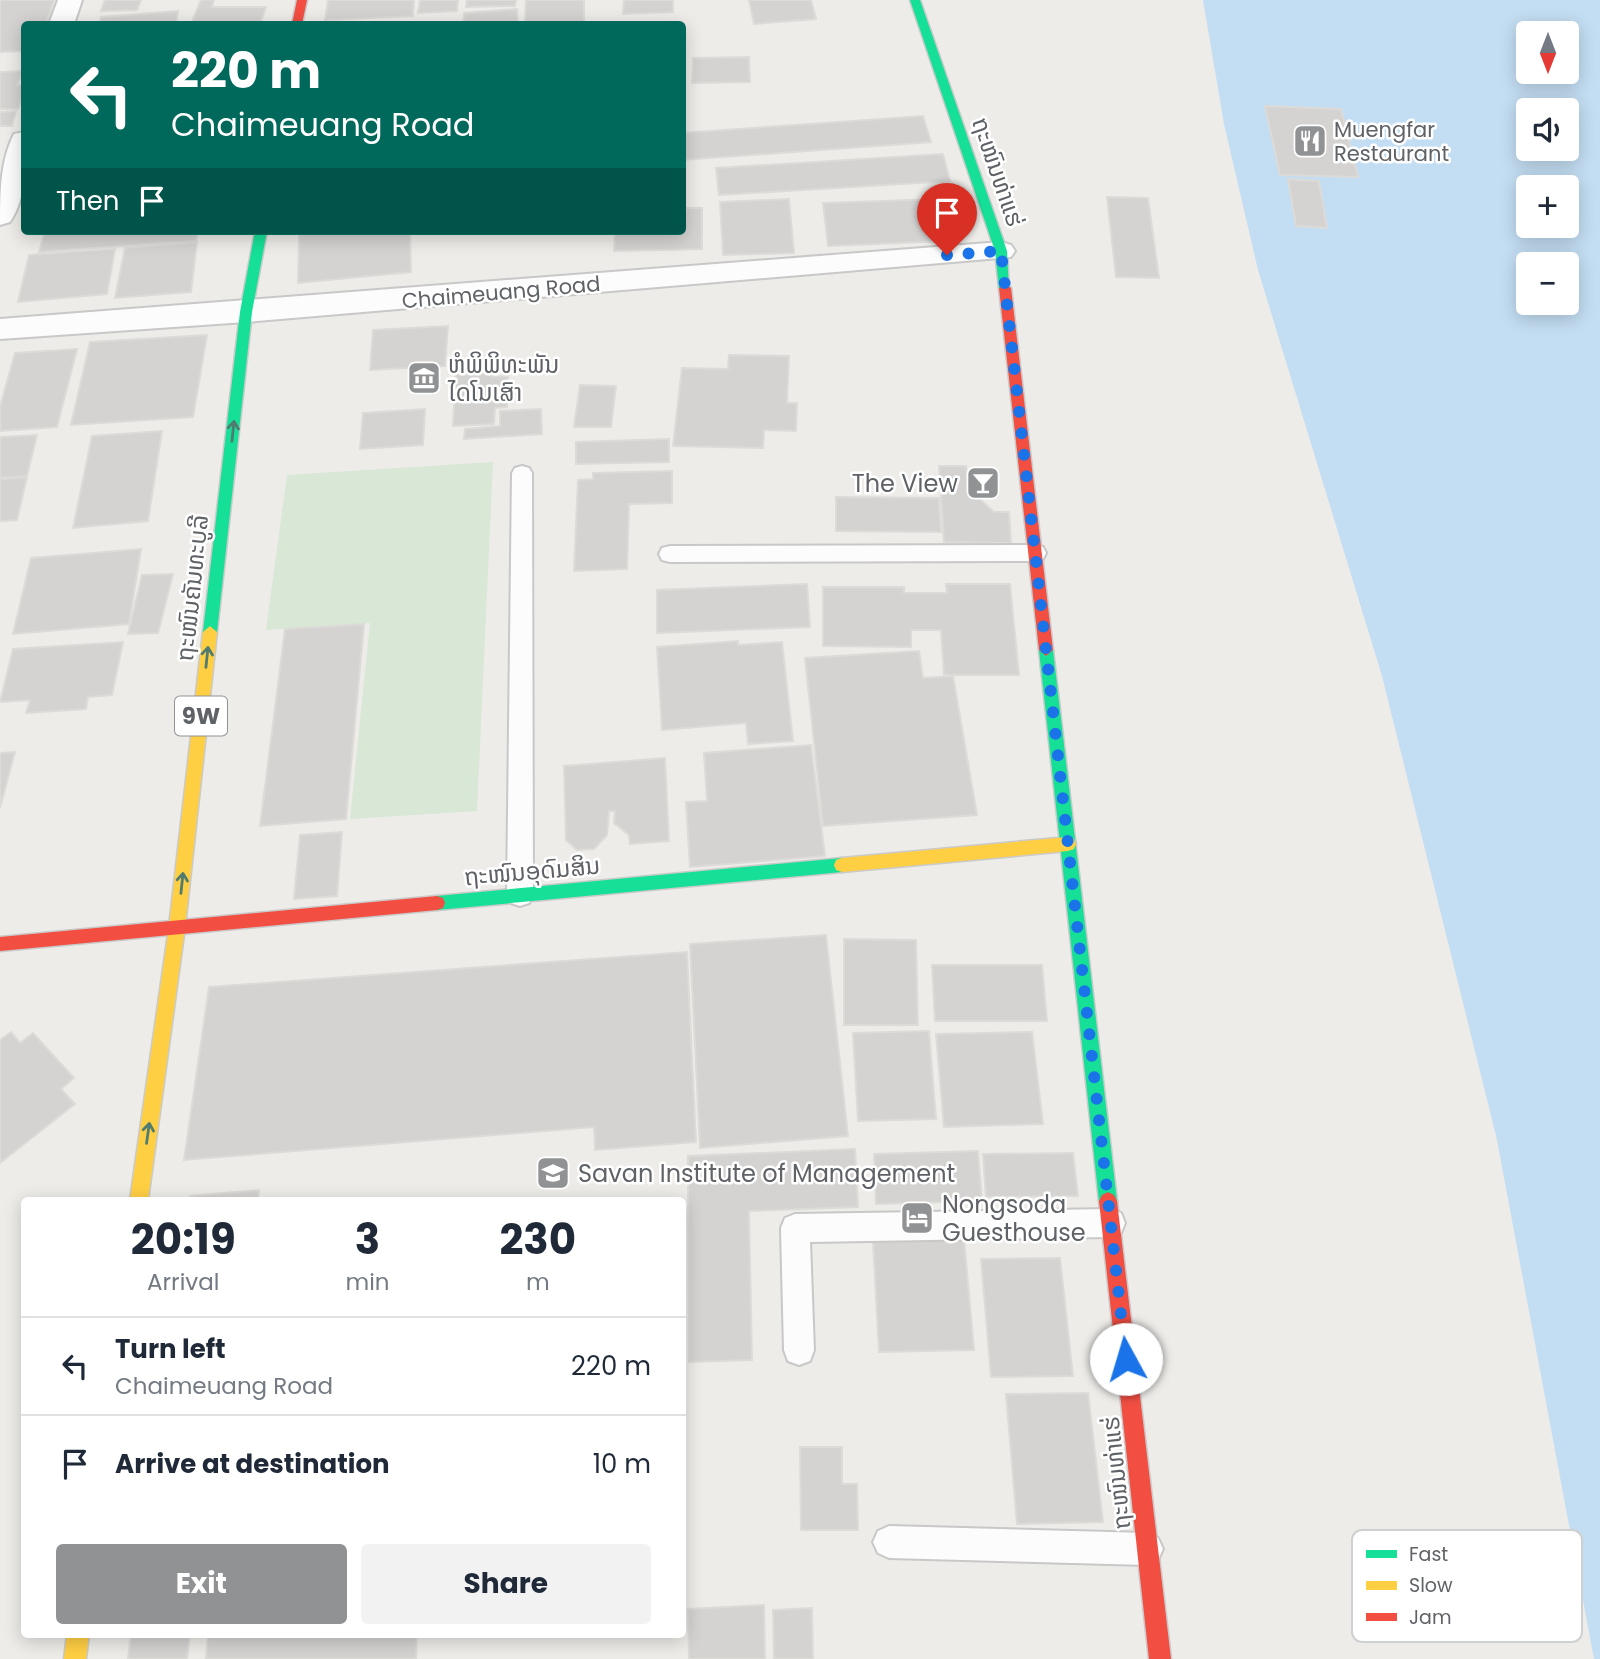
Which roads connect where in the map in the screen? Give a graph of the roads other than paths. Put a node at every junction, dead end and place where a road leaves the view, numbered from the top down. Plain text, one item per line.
1 (70, 0) edge
2 (302, 0) edge
3 (915, 0) edge
4 (63, 21) edge
5 (298, 21) edge
6 (21, 150) edge
7 (0, 216) edge
8 (260, 235) edge
9 (1001, 251) junction
10 (246, 312) junction
11 (0, 329) edge
12 (522, 473) dead end
13 (1035, 553) junction
14 (670, 554) dead end
15 (1068, 845) junction
16 (520, 895) junction
17 (177, 927) junction
18 (0, 944) edge
19 (139, 1197) edge
20 (1111, 1223) junction
21 (799, 1350) dead end
22 (889, 1542) dead end
23 (1147, 1549) junction
24 (78, 1638) edge
25 (75, 1659) edge
26 (1160, 1659) edge

1 - 4 street
2 - 5 street
3 - 9 street, ຖະໜົນທ່າແຮ່
6 - 7 street
8 - 10 street, ຖະໜົນຄັນທະບູລີ / 9W
9 - 10 street, Chaimeuang Road
9 - 13 street, ຖະໜົນທ່າແຮ່
10 - 11 street, Chaimeuang Road
17 -> 10 street, ຖະໜົນຄັນທະບູລີ / 9W
12 - 16 lane
13 - 14 lane
13 - 15 street, ຖະໜົນທ່າແຮ່
15 - 16 street, ຖະໜົນອຸດົມສິນ
15 - 20 street, ຖະໜົນທ່າແຮ່
16 - 17 street, ຖະໜົນອຸດົມສິນ
17 - 18 street, ຖະໜົນອຸດົມສິນ
19 -> 17 street, ຖະໜົນຄັນທະບູລີ / 9W
20 - 21 lane
20 - 23 street, ຖະໜົນທ່າແຮ່
22 - 23 lane
23 - 26 street, ຖະໜົນທ່າແຮ່
24 - 25 street

